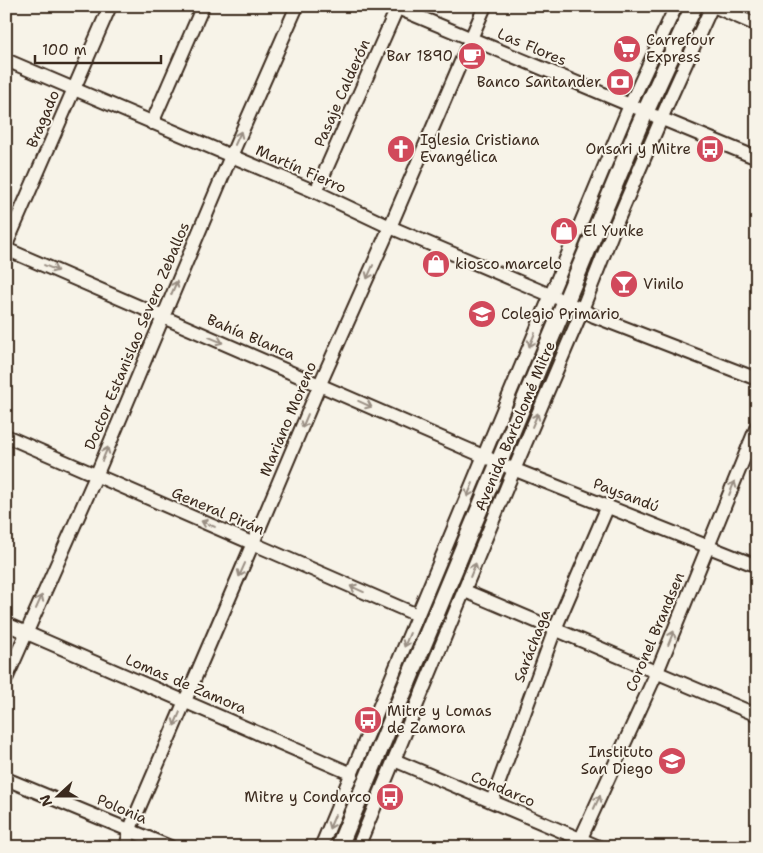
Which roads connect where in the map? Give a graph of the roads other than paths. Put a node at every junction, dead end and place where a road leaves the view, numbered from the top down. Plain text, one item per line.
1 (110, 6) edge
2 (203, 6) edge
3 (297, 6) edge
4 (485, 6) edge
5 (676, 6) edge
6 (694, 6) edge
7 (713, 6) edge
8 (396, 7) edge
9 (757, 25) edge
10 (470, 39) junction
11 (6, 60) edge
12 (73, 89) junction
13 (630, 105) junction
14 (645, 111) junction
15 (662, 118) junction
16 (152, 123) junction
17 (231, 156) junction
18 (757, 158) edge
19 (316, 192) junction
20 (390, 227) junction
21 (6, 247) edge
22 (551, 295) junction
23 (566, 302) junction
24 (582, 310) junction
25 (162, 316) junction
26 (757, 379) edge
27 (320, 384) junction
28 (757, 426) edge
29 (6, 436) edge
30 (483, 456) junction
31 (499, 463) junction
32 (515, 470) junction
33 (96, 476) junction
34 (608, 506) junction
35 (253, 543) junction
36 (709, 546) junction
37 (757, 566) edge
38 (465, 591) junction
39 (417, 615) junction
40 (6, 624) edge
41 (555, 629) junction
42 (26, 632) junction
43 (657, 672) junction
44 (6, 679) edge
45 (185, 701) junction
46 (757, 715) edge
47 (394, 760) junction
48 (352, 774) junction
49 (6, 778) edge
50 (492, 801) junction
51 (130, 830) junction
52 (579, 843) edge
53 (126, 847) edge
54 (170, 847) edge
55 (322, 847) edge
56 (339, 847) edge
57 (358, 847) edge
58 (599, 847) edge

1 - 12 street, Bragado
2 - 16 street
17 -> 3 street, Doctor Estanislao Severo Zeballos
4 - 10 street, Mariano Moreno
5 - 13 street, Avenida Bartolomé Mitre
6 - 14 main road, Avenida Bartolomé Mitre
7 - 9 street
7 - 15 street, Avenida Bartolomé Mitre
8 - 10 street, Las Flores
8 - 19 street, Pasaje Calderón
10 - 13 street, Las Flores
10 - 20 street, Mariano Moreno
11 - 12 street, Martín Fierro
12 - 16 street, Martín Fierro
12 - 21 street, Bragado
13 - 14 street, Las Flores
13 - 22 street, Avenida Bartolomé Mitre
14 - 15 street, Las Flores
14 - 23 main road, Avenida Bartolomé Mitre
15 - 18 street, Las Flores
15 - 24 street, Avenida Bartolomé Mitre
16 - 17 street, Martín Fierro
17 - 19 street, Martín Fierro
25 -> 17 street, Doctor Estanislao Severo Zeballos
19 - 20 street, Martín Fierro
20 - 22 street, Martín Fierro
20 -> 27 street, Mariano Moreno
21 -> 25 street, Bahía Blanca
22 - 23 street, Martín Fierro
22 -> 30 street, Avenida Bartolomé Mitre
23 - 24 street, Martín Fierro
23 - 31 main road, Avenida Bartolomé Mitre
24 - 26 street, Martín Fierro
32 -> 24 street, Avenida Bartolomé Mitre
25 -> 27 street, Bahía Blanca
33 -> 25 street, Doctor Estanislao Severo Zeballos
27 -> 30 street, Bahía Blanca
27 -> 35 street, Mariano Moreno
36 -> 28 street, Coronel Brandsen
29 - 33 street, General Pirán
30 - 31 street, Paysandú
30 -> 39 street, Avenida Bartolomé Mitre
31 - 32 street, Paysandú
31 - 56 main road, Avenida Bartolomé Mitre
32 - 34 street, Paysandú
38 -> 32 street, Avenida Bartolomé Mitre
35 -> 33 street, General Pirán
42 -> 33 street, Doctor Estanislao Severo Zeballos
34 - 36 street, Paysandú
34 - 41 street, Saráchaga
39 -> 35 street, General Pirán
35 -> 45 street, Mariano Moreno
36 - 37 street, Paysandú
43 -> 36 street, Coronel Brandsen
38 - 41 street
38 - 47 street, Avenida Bartolomé Mitre
39 -> 48 street, Avenida Bartolomé Mitre
40 - 42 street, Lomas de Zamora
41 - 43 street
41 - 50 street, Saráchaga
42 - 44 street, Doctor Estanislao Severo Zeballos
42 - 45 street, Lomas de Zamora
43 - 46 street
52 -> 43 street, Coronel Brandsen
45 - 48 street, Lomas de Zamora
45 -> 51 street, Mariano Moreno
47 - 50 street, Condarco
47 - 57 street, Avenida Bartolomé Mitre
48 -> 55 street, Avenida Bartolomé Mitre
49 - 51 street, Polonia
50 - 52 street, Condarco
51 - 53 street, Mariano Moreno
51 - 54 street, Polonia
52 - 58 street, Condarco

